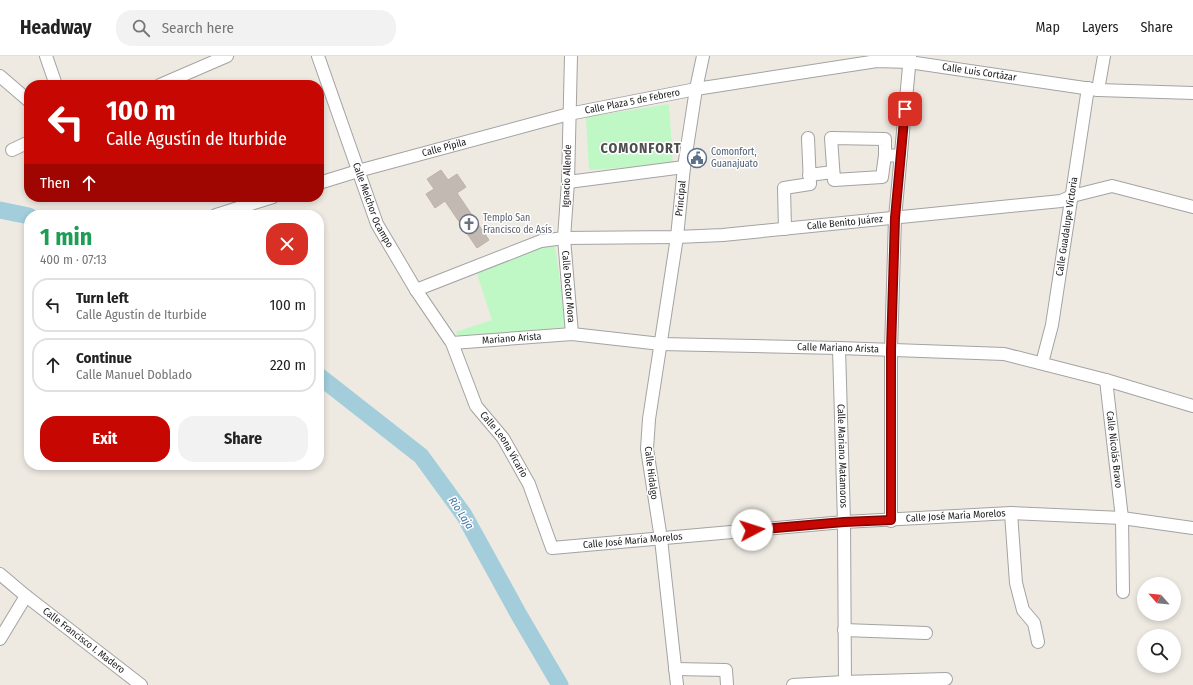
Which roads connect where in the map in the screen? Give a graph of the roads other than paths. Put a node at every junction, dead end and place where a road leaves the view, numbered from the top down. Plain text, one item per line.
1 (46, 56) edge
2 (227, 56) edge
3 (318, 56) edge
4 (571, 56) edge
5 (703, 56) edge
6 (1104, 56) edge
7 (910, 59) edge
8 (0, 76) edge
9 (54, 80) edge
10 (172, 80) edge
11 (696, 89) junction
12 (1093, 89) junction
13 (1193, 93) edge
14 (24, 97) edge
15 (569, 114) junction
16 (808, 138) dead end
17 (24, 144) edge
18 (12, 150) dead end
19 (885, 155) junction
20 (901, 156) junction
21 (684, 166) junction
22 (358, 170) junction
23 (833, 172) junction
24 (809, 175) junction
25 (324, 181) edge
26 (568, 182) junction
27 (1072, 196) junction
28 (257, 202) edge
29 (1193, 207) edge
30 (232, 210) edge
31 (895, 218) junction
32 (785, 229) junction
33 (677, 237) junction
34 (564, 238) junction
35 (416, 290) junction
36 (572, 334) junction
37 (452, 343) junction
38 (661, 344) junction
39 (839, 348) junction
40 (891, 350) junction
41 (1042, 363) junction
42 (1106, 380) junction
43 (1193, 406) edge
44 (1011, 513) junction
45 (1122, 518) junction
46 (891, 520) junction
47 (844, 522) junction
48 (1193, 528) edge
49 (661, 538) junction
50 (552, 548) joint
51 (0, 574) edge
52 (1123, 592) dead end
53 (26, 596) junction
54 (844, 630) junction
55 (926, 633) dead end
56 (0, 639) edge
57 (1038, 642) dead end
58 (675, 669) junction
59 (946, 679) dead end
60 (845, 683) edge
61 (141, 685) edge
62 (677, 685) edge
63 (727, 685) edge
64 (793, 685) edge

1 - 9 street
2 - 10 street
3 - 22 street, Calle Melchor Ocampo
4 - 15 street, Ignacio Allende
5 - 11 street, Principal
6 - 12 street, Calle Guadalupe Victoria
7 - 11 street, Calle Luis Cortázar
7 - 12 street, Calle Luis Cortázar
7 - 20 street
8 - 14 street
11 - 15 street, Calle Plaza 5 de Febrero
11 - 21 street, Principal
12 - 13 street, Calle Luis Cortázar
12 - 27 street, Calle Guadalupe Victoria
15 - 22 street, Calle Pípila
15 - 26 street, Ignacio Allende
16 - 24 street
17 - 18 street
19 - 20 street
19 - 23 street
19 - 23 street
20 - 31 street
21 - 26 street
21 - 33 street, Principal
22 - 25 street, Calle Pípila
22 - 35 street, Calle Melchor Ocampo
23 - 24 street
24 - 32 street
26 - 34 street, Ignacio Allende
27 - 29 street, Calle Benito Juárez
27 - 31 street, Calle Benito Juárez
27 - 41 street, Calle Guadalupe Victoria
28 - 30 street
31 - 32 street, Calle Benito Juárez
31 - 40 street
32 - 33 street, Calle Benito Juárez
33 - 34 street, Calle Benito Juárez
33 - 38 street, Calle Hidalgo
34 - 35 street, Calle Benito Juárez
34 - 36 street, Calle Doctor Mora
35 - 37 street, Calle Melchor Ocampo
36 - 37 street, Mariano Arista
36 - 38 street, Calle Mariano Arista
37 - 50 street, Calle Leona Vicario
38 - 39 street, Calle Mariano Arista
38 - 49 street, Calle Hidalgo
39 - 40 street, Calle Mariano Arista
39 - 47 street, Calle Mariano Matamoros
40 - 41 street, Calle Mariano Arista
40 - 46 street
41 - 42 street, Calle Mariano Arista
42 - 43 street, Calle Mariano Arista
42 - 45 street, Calle Nicolás Bravo
44 - 45 street, Calle José María Morelos
44 - 46 street, Calle José María Morelos
44 - 57 street
45 - 48 street, Calle José María Morelos
45 - 52 street, Calle Nicolás Bravo
46 - 47 street, Calle José María Morelos
47 - 49 street, Calle José María Morelos
47 - 54 street, Calle Mariano Matamoros
49 - 50 street, Calle José María Morelos
49 - 58 street, Calle Hidalgo
51 - 53 street, Calle Francisco I. Madero
53 - 56 street
53 - 61 street, Calle Francisco I. Madero
54 - 55 street
54 - 60 street, Calle Mariano Matamoros
58 - 62 street, Calle Hidalgo
58 - 63 street
59 - 60 street
60 - 64 street

